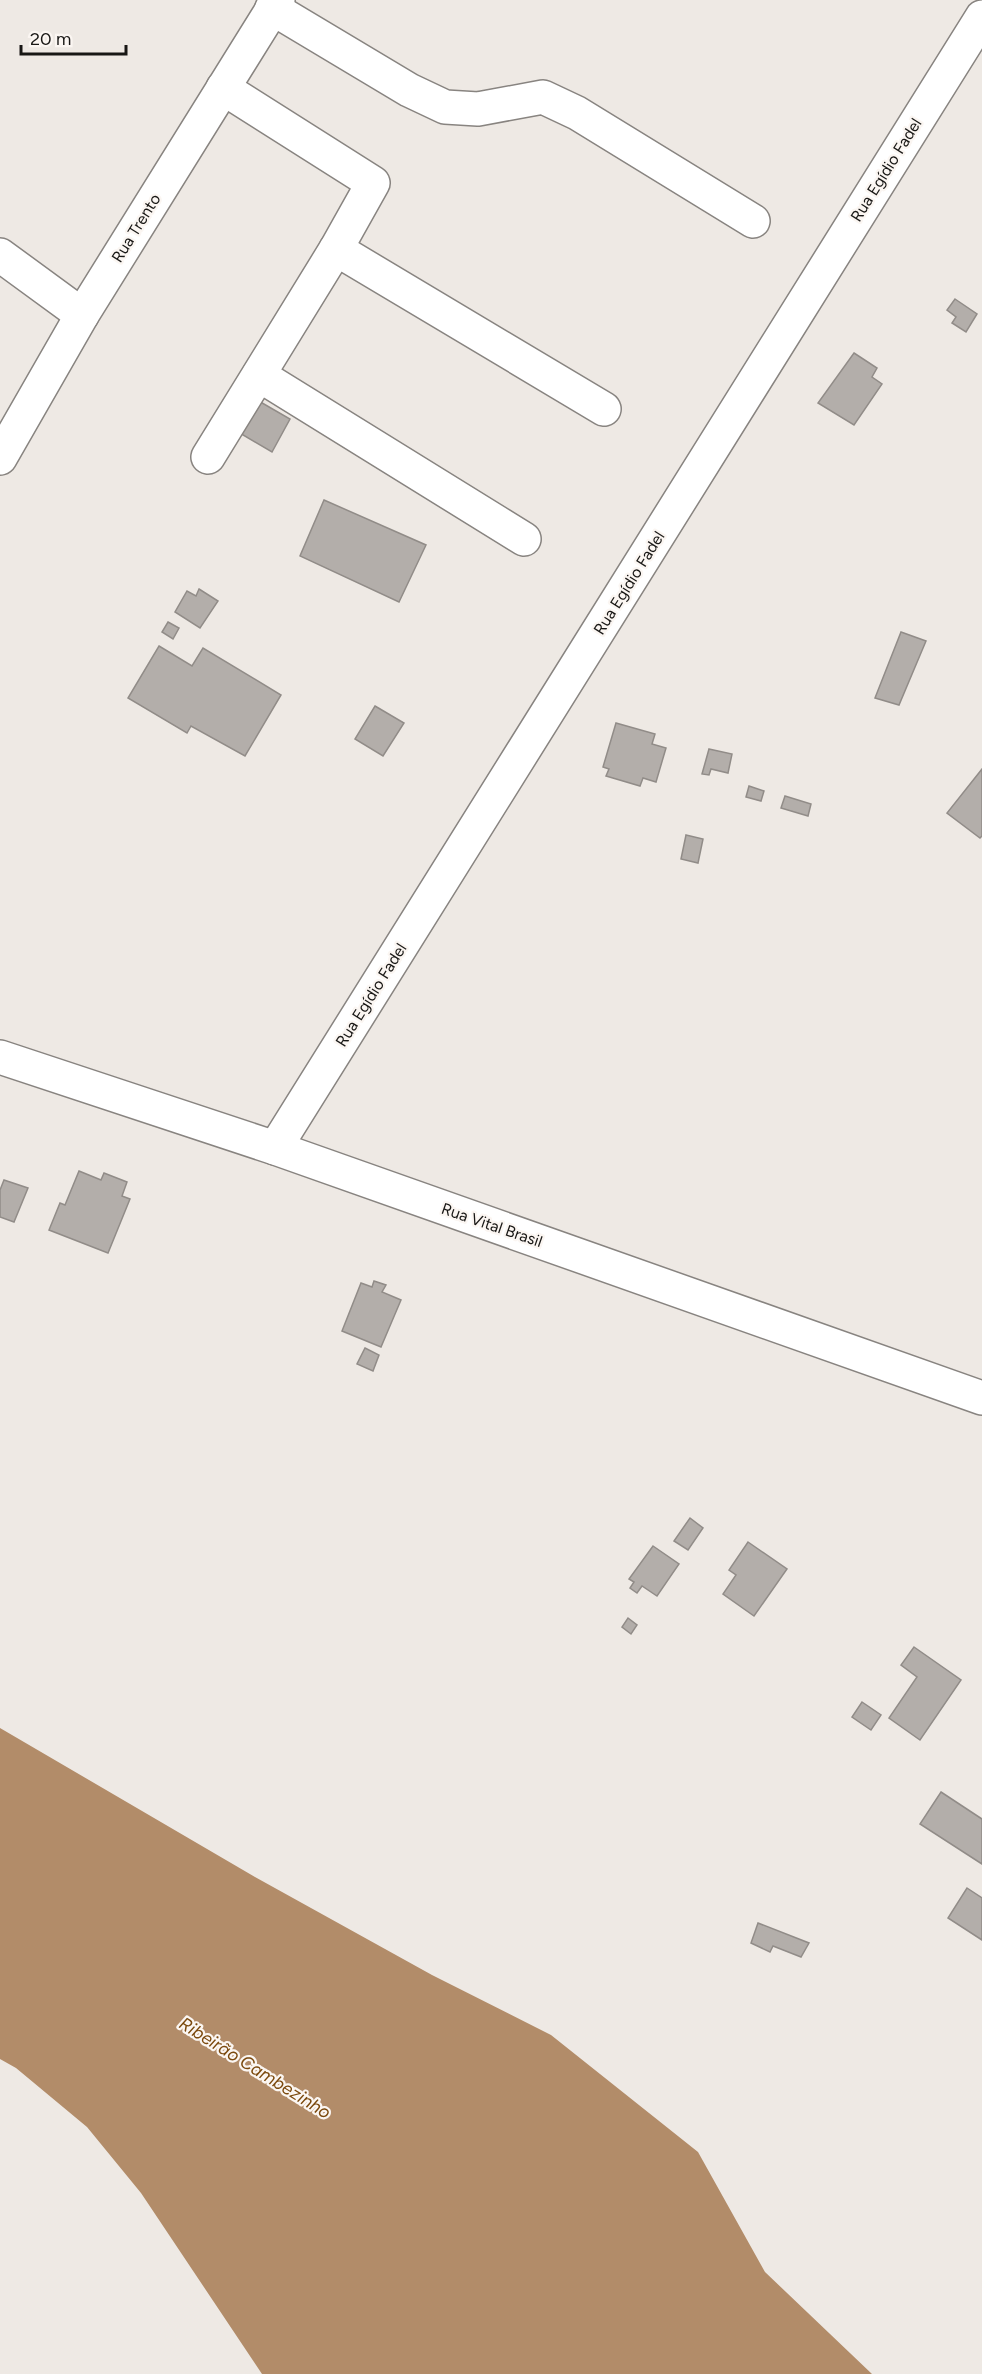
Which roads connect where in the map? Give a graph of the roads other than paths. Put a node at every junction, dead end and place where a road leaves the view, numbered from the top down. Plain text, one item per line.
1 (275, 4) edge
2 (982, 17) edge
3 (223, 88) junction
4 (753, 221) dead end
5 (336, 249) junction
6 (0, 255) edge
7 (82, 315) junction
8 (258, 375) junction
9 (604, 409) dead end
10 (0, 458) edge
11 (208, 458) dead end
12 (524, 539) dead end
13 (0, 1057) edge
14 (275, 1148) junction
15 (982, 1398) edge

1 - 3 street, Rua Trento
1 - 4 street
2 - 14 street, Rua Egídio Fadel
3 - 5 street
3 - 7 street, Rua Trento
5 - 8 street
5 - 9 street
6 - 7 street
7 - 10 street, Rua Trento
8 - 11 street
8 - 12 street
13 - 14 street, Rua Vital Brasil
14 - 15 street, Rua Vital Brasil

